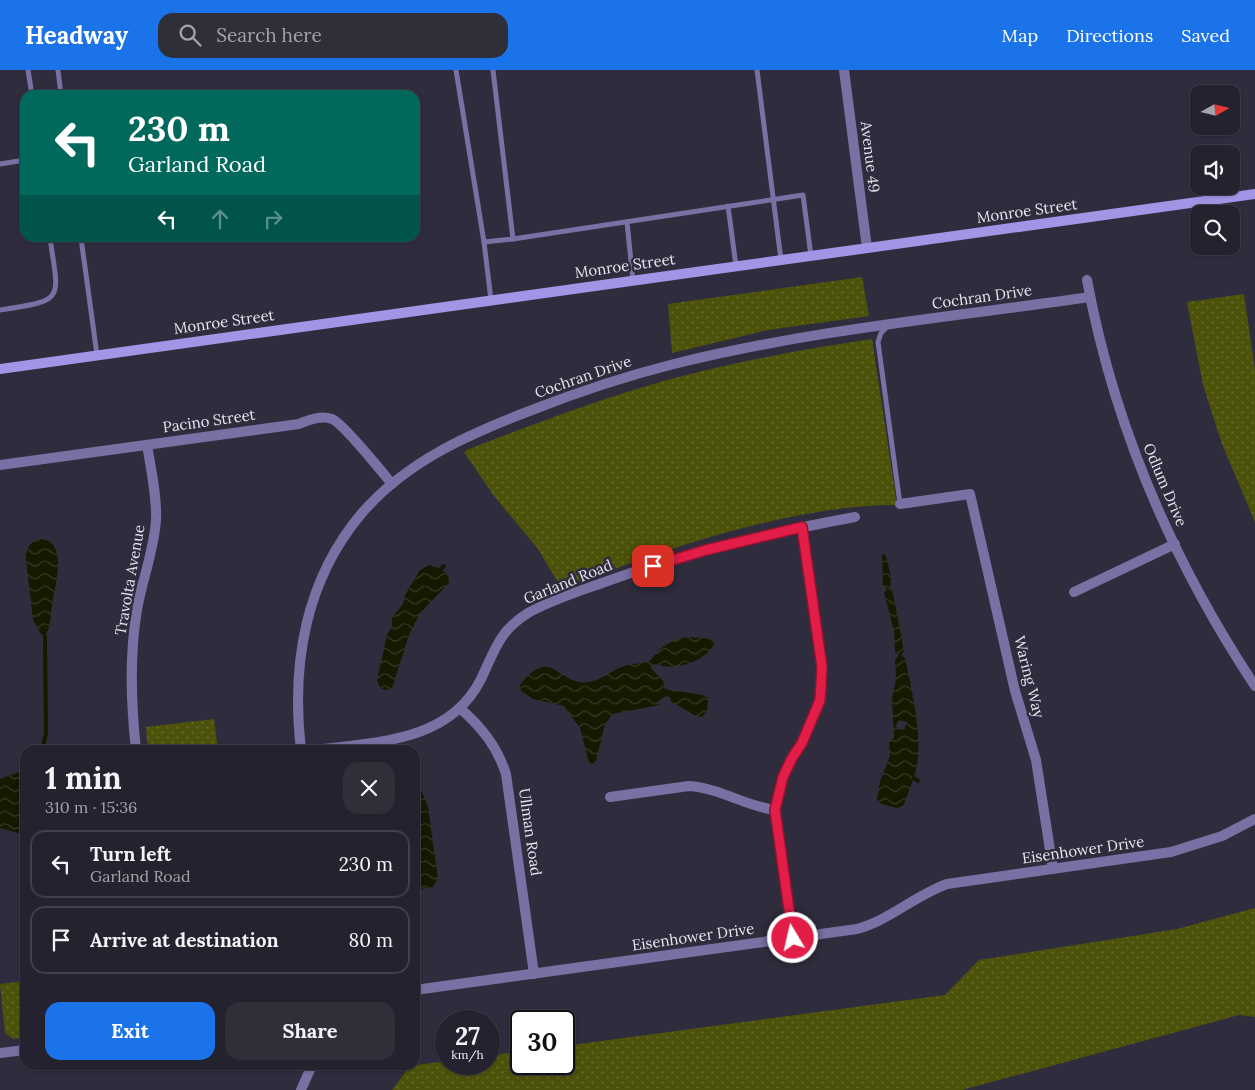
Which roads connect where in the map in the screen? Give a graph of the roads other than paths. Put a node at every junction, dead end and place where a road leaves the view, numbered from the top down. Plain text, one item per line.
1 (28, 70) edge
2 (58, 70) edge
3 (456, 70) edge
4 (494, 70) edge
5 (757, 70) edge
6 (844, 70) edge
7 (31, 90) edge
8 (60, 90) edge
9 (20, 161) edge
10 (0, 164) edge
11 (1255, 194) edge
12 (773, 199) junction
13 (728, 206) junction
14 (627, 222) junction
15 (513, 239) junction
16 (51, 242) edge
17 (82, 242) edge
18 (484, 242) junction
19 (867, 248) junction
20 (811, 256) junction
21 (781, 260) junction
22 (736, 266) junction
23 (1087, 280) dead end
24 (633, 281) junction
25 (1090, 297) junction
26 (491, 300) junction
27 (0, 310) edge
28 (888, 326) junction
29 (98, 355) junction
30 (0, 369) edge
31 (147, 445) junction
32 (0, 465) edge
33 (392, 484) junction
34 (900, 504) joint
35 (855, 517) dead end
36 (802, 527) junction
37 (1175, 544) junction
38 (1074, 592) dead end
39 (1255, 686) edge
40 (461, 709) junction
41 (136, 745) edge
42 (301, 745) edge
43 (350, 745) edge
44 (610, 797) dead end
45 (775, 810) junction
46 (1255, 819) edge
47 (1053, 869) junction
48 (793, 938) junction
49 (534, 974) junction
50 (420, 989) edge
51 (20, 1051) edge
52 (0, 1053) edge
53 (310, 1070) edge
54 (301, 1090) edge

1 - 7 lane
2 - 8 lane
3 - 18 lane
4 - 15 lane
5 - 12 lane
6 - 19 street, Avenue 49
9 - 10 lane
11 - 19 main road, Monroe Street
12 - 13 lane
12 - 20 lane
12 - 21 lane
13 - 14 lane
13 - 22 lane
14 - 15 lane
14 - 24 lane
15 - 18 lane
16 - 27 lane
17 - 29 lane
18 - 26 lane
19 - 20 main road, Monroe Street
20 - 21 main road, Monroe Street
21 - 22 main road, Monroe Street
22 - 24 main road, Monroe Street
23 - 25 street, Odlum Drive
24 - 26 main road, Monroe Street
25 - 28 street, Cochran Drive
25 - 37 street, Odlum Drive
26 - 29 main road, Monroe Street
28 - 33 street, Cochran Drive
28 - 34 lane
29 - 30 main road, Monroe Street
31 - 32 street, Pacino Street
31 - 33 street, Pacino Street
31 - 41 street, Travolta Avenue
33 - 42 street, Cochran Drive
34 - 47 street, Waring Way
35 - 36 street, Garland Road
36 - 40 street, Garland Road
36 - 45 street
37 - 38 street
37 - 39 street, Odlum Drive
40 - 43 street, Garland Road
40 - 49 street, Ullman Road
44 - 45 street
45 - 48 street
46 - 47 street, Eisenhower Drive
47 - 48 street, Eisenhower Drive
48 - 49 street, Eisenhower Drive
49 - 50 street, Eisenhower Drive
51 - 52 street
53 - 54 street

